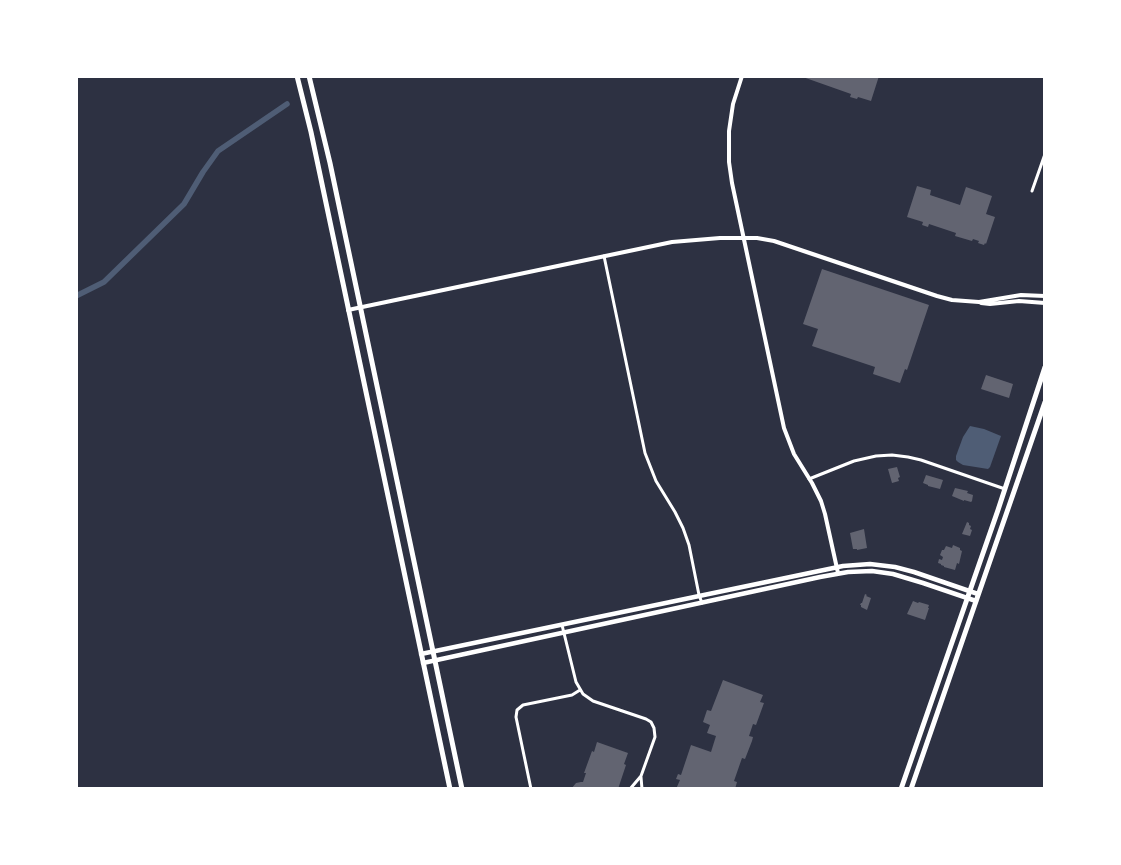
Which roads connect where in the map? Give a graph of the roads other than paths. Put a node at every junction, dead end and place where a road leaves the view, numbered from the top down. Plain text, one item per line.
1 (297, 76) edge
2 (309, 76) edge
3 (742, 76) edge
4 (1045, 154) edge
5 (1032, 191) dead end
6 (744, 238) junction
7 (604, 256) junction
8 (1045, 296) edge
9 (979, 302) junction
10 (1045, 303) edge
11 (360, 307) junction
12 (348, 310) junction
13 (1045, 367) edge
14 (1045, 402) edge
15 (809, 479) junction
16 (1005, 489) junction
17 (836, 567) junction
18 (838, 573) junction
19 (970, 591) junction
20 (978, 594) junction
21 (699, 596) junction
22 (967, 598) junction
23 (976, 601) junction
24 (702, 603) junction
25 (562, 624) junction
26 (564, 632) junction
27 (433, 652) junction
28 (421, 654) junction
29 (434, 660) junction
30 (423, 663) junction
31 (580, 690) junction
32 (641, 776) junction
33 (450, 789) edge
34 (462, 789) edge
35 (531, 789) edge
36 (631, 789) edge
37 (635, 789) edge
38 (642, 789) edge
39 (902, 789) edge
40 (911, 789) edge

1 - 12 main road
2 - 11 main road
3 - 6 street
4 - 5 street
6 - 7 street
6 - 9 street
6 - 15 street
7 - 11 street
7 - 21 street
8 - 9 street
9 - 10 street
11 - 12 street
11 - 27 main road
12 - 28 main road
13 - 16 main road
14 - 20 main road
15 - 16 street
15 - 17 street
16 - 19 main road
17 - 18 street
17 - 19 main road
17 - 21 main road
18 - 22 main road
18 - 24 main road
19 - 20 main road
19 - 22 main road
20 - 23 main road
21 - 24 street
21 - 25 main road
22 - 23 main road
22 - 39 main road
23 - 40 main road
24 - 26 main road
25 - 26 street
25 - 27 main road
26 - 29 main road
26 - 31 street
27 - 28 main road
27 - 29 main road
28 - 30 main road
29 - 30 main road
29 - 34 main road
30 - 33 main road
31 - 32 street
31 - 35 street
32 - 36 street
32 - 38 street
36 - 37 street

